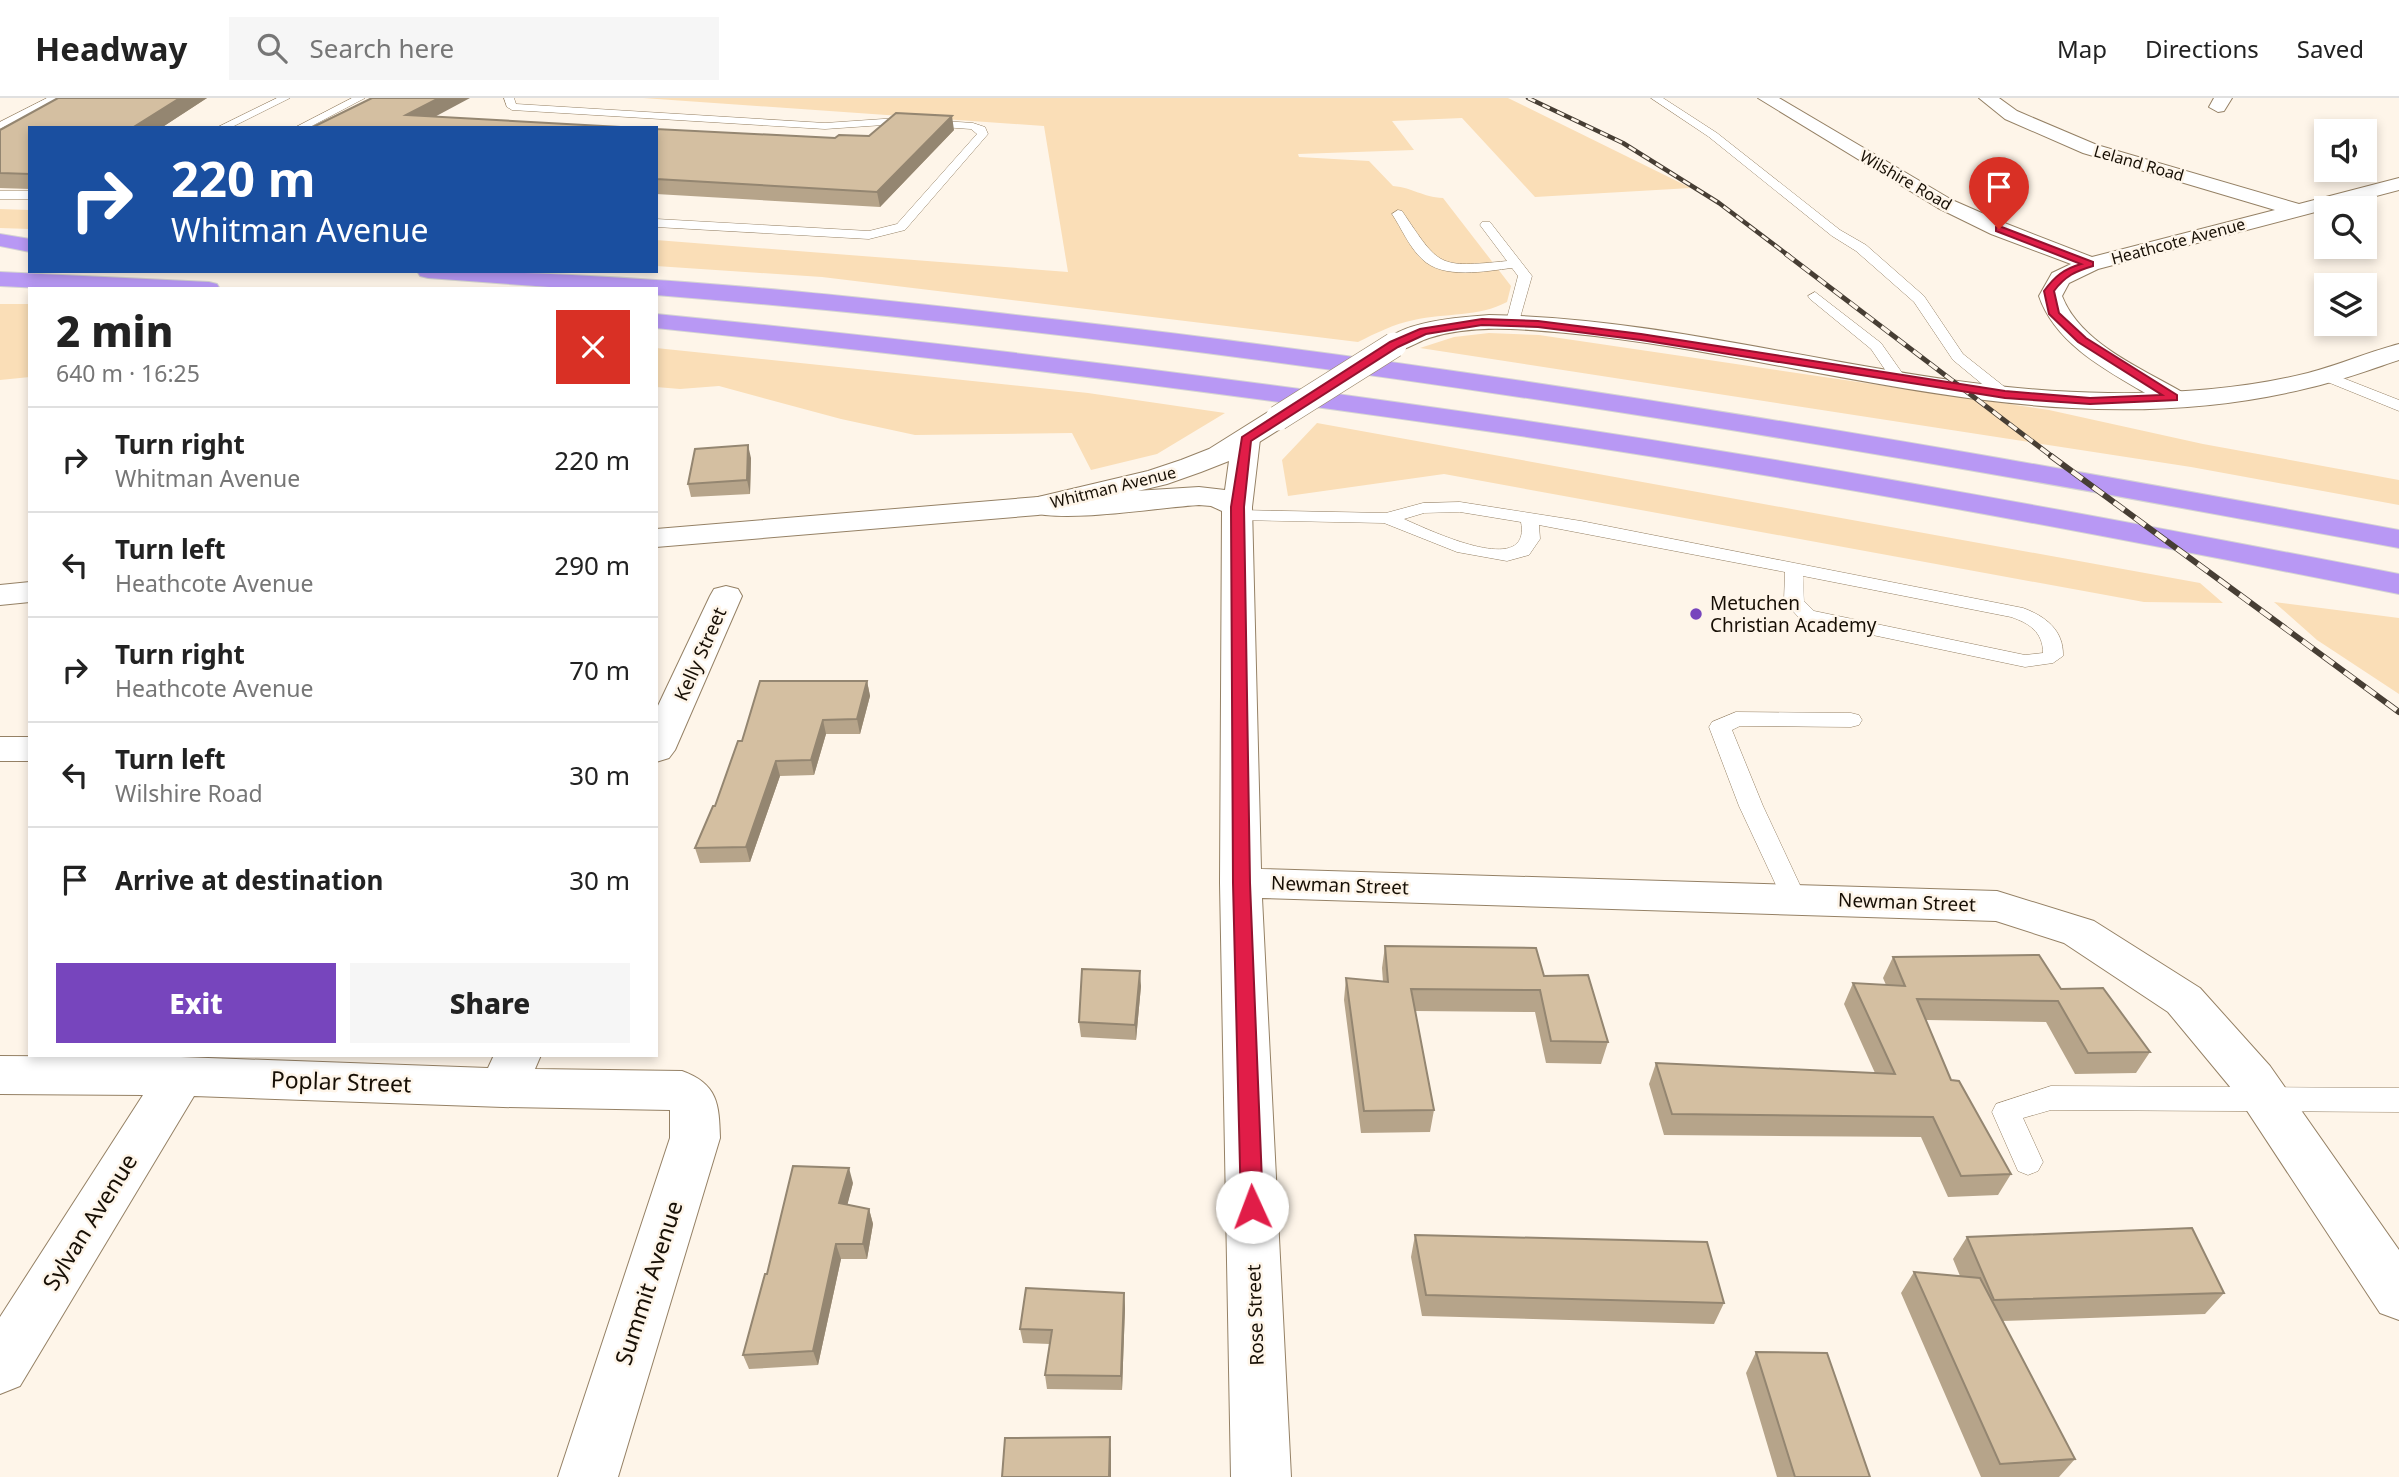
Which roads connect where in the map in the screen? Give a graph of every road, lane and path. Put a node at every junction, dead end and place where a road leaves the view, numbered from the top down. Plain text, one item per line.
1 (55, 98) edge
2 (285, 98) edge
3 (360, 98) edge
4 (509, 98) edge
5 (1656, 98) edge
6 (1767, 98) edge
7 (1988, 98) edge
8 (0, 126) edge
9 (225, 126) edge
10 (303, 126) edge
11 (2399, 184) edge
12 (0, 195) edge
13 (28, 195) edge
14 (2298, 210) junction
15 (1398, 214) dead end
16 (658, 223) edge
17 (1486, 225) dead end
18 (0, 240) edge
19 (28, 248) edge
20 (28, 249) edge
21 (0, 250) edge
22 (1516, 264) junction
23 (2090, 264) junction
24 (455, 273) edge
25 (0, 279) edge
26 (167, 287) edge
27 (641, 287) edge
28 (658, 288) edge
29 (1815, 296) dead end
30 (658, 321) edge
31 (1514, 322) junction
32 (2399, 352) edge
33 (2325, 376) junction
34 (1897, 377) junction
35 (2005, 395) junction
36 (2174, 398) junction
37 (2399, 406) edge
38 (1262, 429) junction
39 (1038, 506) junction
40 (1238, 511) junction
41 (1529, 517) junction
42 (1387, 518) junction
43 (658, 538) edge
44 (2399, 539) edge
45 (1796, 568) junction
46 (2399, 584) edge
47 (28, 592) edge
48 (0, 595) edge
49 (726, 596) dead end
50 (1851, 720) dead end
51 (658, 746) edge
52 (0, 749) edge
53 (28, 749) edge
54 (1241, 883) junction
55 (1794, 898) junction
56 (13, 1066) edge
57 (510, 1072) edge
58 (181, 1076) junction
59 (682, 1091) joint
60 (2265, 1097) junction
61 (2399, 1100) edge
62 (2028, 1162) dead end
63 (2399, 1295) edge
64 (0, 1367) edge
65 (588, 1477) edge
66 (1261, 1477) edge

1 - 8 lane
2 - 9 lane
3 - 10 lane
4 - 16 lane
5 - 35 lane
6 - 23 street, Wilshire Road
7 - 14 street, Leland Road
11 - 14 street, Heathcote Avenue
12 - 13 lane
14 - 23 street, Heathcote Avenue
15 - 22 lane
17 - 22 lane
18 - 19 highway
20 - 21 highway
22 - 31 lane
23 - 36 street, Heathcote Avenue
24 - 27 highway
25 - 26 highway
28 - 44 highway
29 - 34 lane
30 - 46 highway
31 - 34 street, Whitman Avenue
31 - 38 street, Whitman Avenue, bridge
32 - 33 street, Whitman Avenue
33 - 36 street, Whitman Avenue
33 - 37 lane
34 - 35 street, Whitman Avenue
35 - 36 street, Whitman Avenue
38 - 39 street, Whitman Avenue
38 - 40 street, Rose Street
39 - 40 street, Whitman Avenue
39 - 43 street, Whitman Avenue
40 - 42 lane
40 - 54 street, Rose Street
41 - 42 lane
41 - 42 lane
41 - 45 lane
45 - 45 lane
47 - 48 street
49 - 51 street, Kelly Street
50 - 55 lane
52 - 53 street
54 - 55 street, Newman Street
54 - 66 street, Rose Street
55 - 60 street, Newman Street
56 - 58 street, Poplar Street
57 - 58 street, Poplar Street
57 - 59 street, Poplar Street
58 - 64 street, Sylvan Avenue
59 - 65 street, Summit Avenue
60 - 61 lane
60 - 62 lane
60 - 63 street, Newman Street

